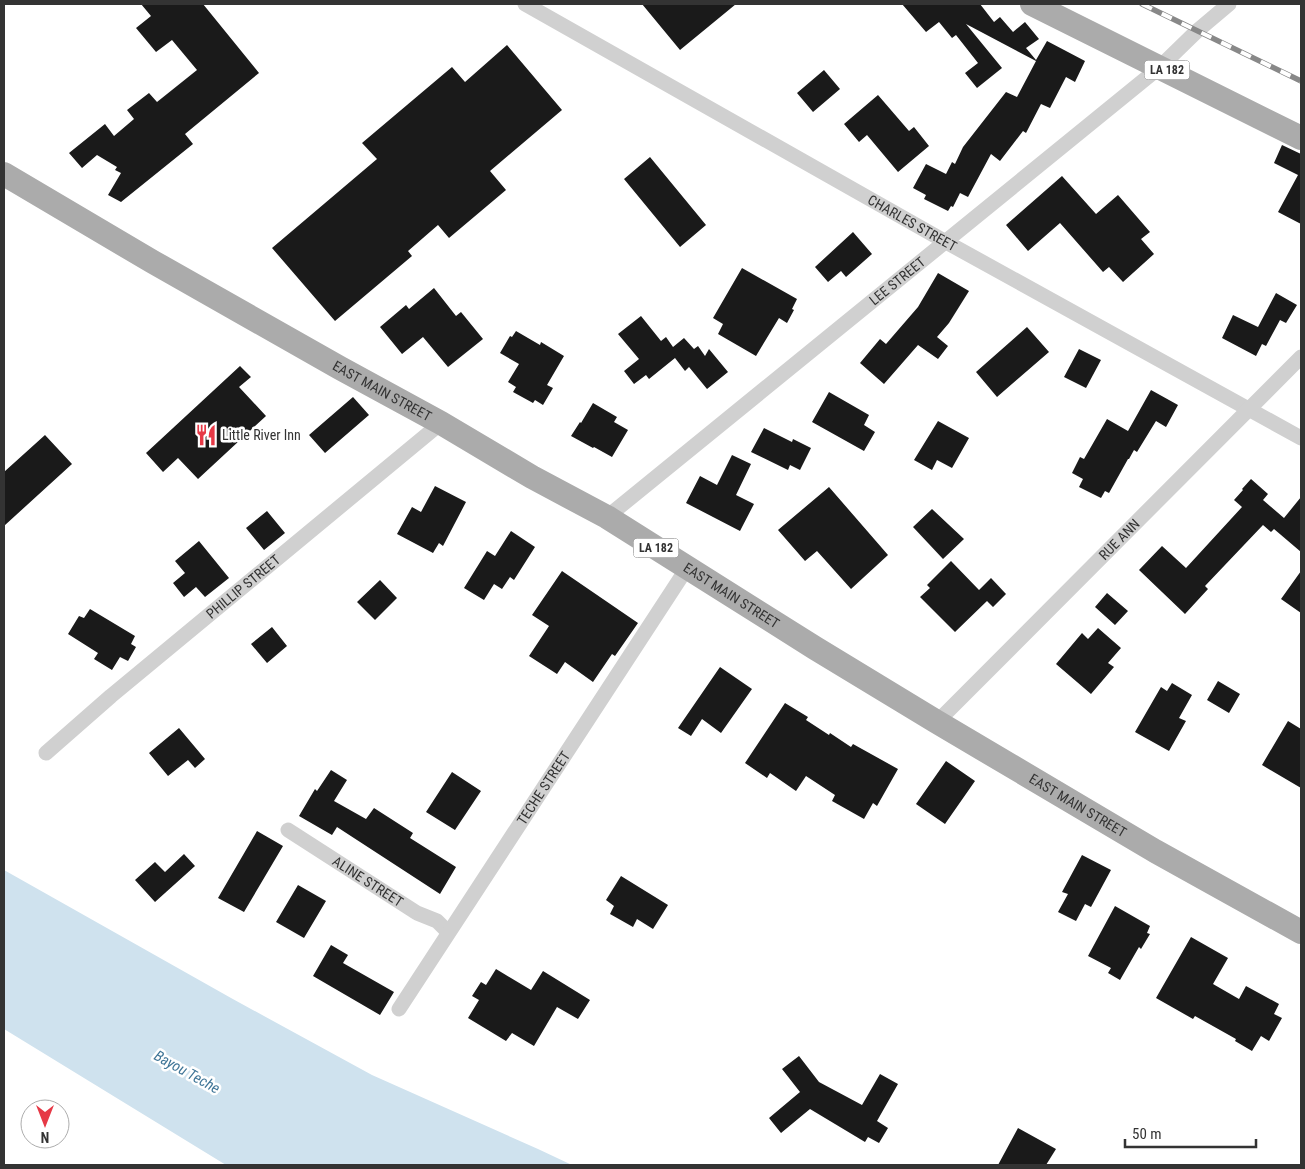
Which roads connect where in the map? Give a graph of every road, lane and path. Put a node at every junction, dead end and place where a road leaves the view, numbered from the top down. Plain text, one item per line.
1 (525, 4) edge
2 (1032, 4) edge
3 (1229, 4) edge
4 (1160, 67) junction
5 (1301, 138) edge
6 (4, 174) edge
7 (946, 242) junction
8 (1301, 357) edge
9 (1249, 409) junction
10 (441, 423) junction
11 (1301, 438) edge
12 (607, 517) junction
13 (687, 568) junction
14 (937, 722) junction
15 (46, 753) dead end
16 (288, 830) dead end
17 (448, 932) junction
18 (1301, 932) edge
19 (399, 1009) dead end

1 - 7 street, CHARLES STREET
2 - 4 main road, LA 182
3 - 4 street, LEE STREET
4 - 5 main road, LA 182
4 - 7 street, LEE STREET
6 - 10 main road, EAST MAIN STREET / LA 182
7 - 9 street, CHARLES STREET
7 - 12 street, LEE STREET
8 - 9 street, RUE ANN
9 - 11 street, CHARLES STREET
9 - 14 street, RUE ANN
10 - 12 main road, EAST MAIN STREET / LA 182
10 - 15 street, PHILLIP STREET
12 - 13 main road, EAST MAIN STREET / LA 182
13 - 14 main road, EAST MAIN STREET / LA 182
13 - 17 street, TECHE STREET
14 - 18 main road, EAST MAIN STREET / LA 182
16 - 17 street, ALINE STREET
17 - 19 street, TECHE STREET

